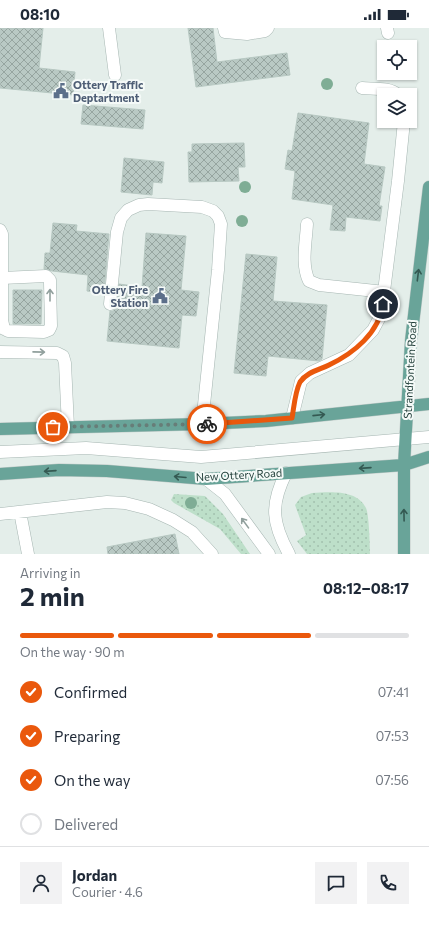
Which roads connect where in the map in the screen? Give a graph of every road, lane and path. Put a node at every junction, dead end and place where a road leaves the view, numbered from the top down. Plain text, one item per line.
1 (109, 28) edge
2 (224, 28) edge
3 (268, 28) edge
4 (115, 75) dead end
5 (362, 88) dead end
6 (377, 89) edge
7 (403, 128) edge
8 (429, 187) edge
9 (307, 224) dead end
10 (0, 230) edge
11 (2, 278) junction
12 (385, 292) junction
13 (110, 304) dead end
14 (2, 330) edge
15 (0, 352) edge
16 (429, 404) edge
17 (408, 407) junction
18 (292, 418) junction
19 (202, 424) junction
20 (68, 426) junction
21 (0, 428) edge
22 (429, 437) edge
23 (406, 439) junction
24 (0, 452) edge
25 (429, 457) edge
26 (404, 465) junction
27 (286, 473) junction
28 (0, 474) edge
29 (206, 479) junction
30 (20, 512) junction
31 (0, 514) edge
32 (28, 554) edge
33 (212, 554) edge
34 (269, 554) edge
35 (289, 554) edge
36 (404, 554) edge

1 - 4 street
2 - 3 street
5 - 6 street
7 - 12 street
17 -> 8 main road, Strandfontein Road
9 - 12 street
10 - 11 street
11 - 14 street
14 -> 11 street
12 - 18 street
13 - 19 street
15 -> 20 street
16 - 17 main road
18 -> 17 main road
17 - 23 main road, Strandfontein Road
18 - 19 main road
19 - 20 main road
20 - 21 main road
22 - 23 street
23 - 24 street
23 - 26 main road, Strandfontein Road
25 - 26 main road, New Ottery Road
26 -> 27 main road, New Ottery Road
36 -> 26 main road, Strandfontein Road
27 - 29 main road, New Ottery Road
27 - 35 street
29 -> 28 main road, New Ottery Road
34 -> 29 street
30 - 31 street
30 - 32 street
30 - 33 street

